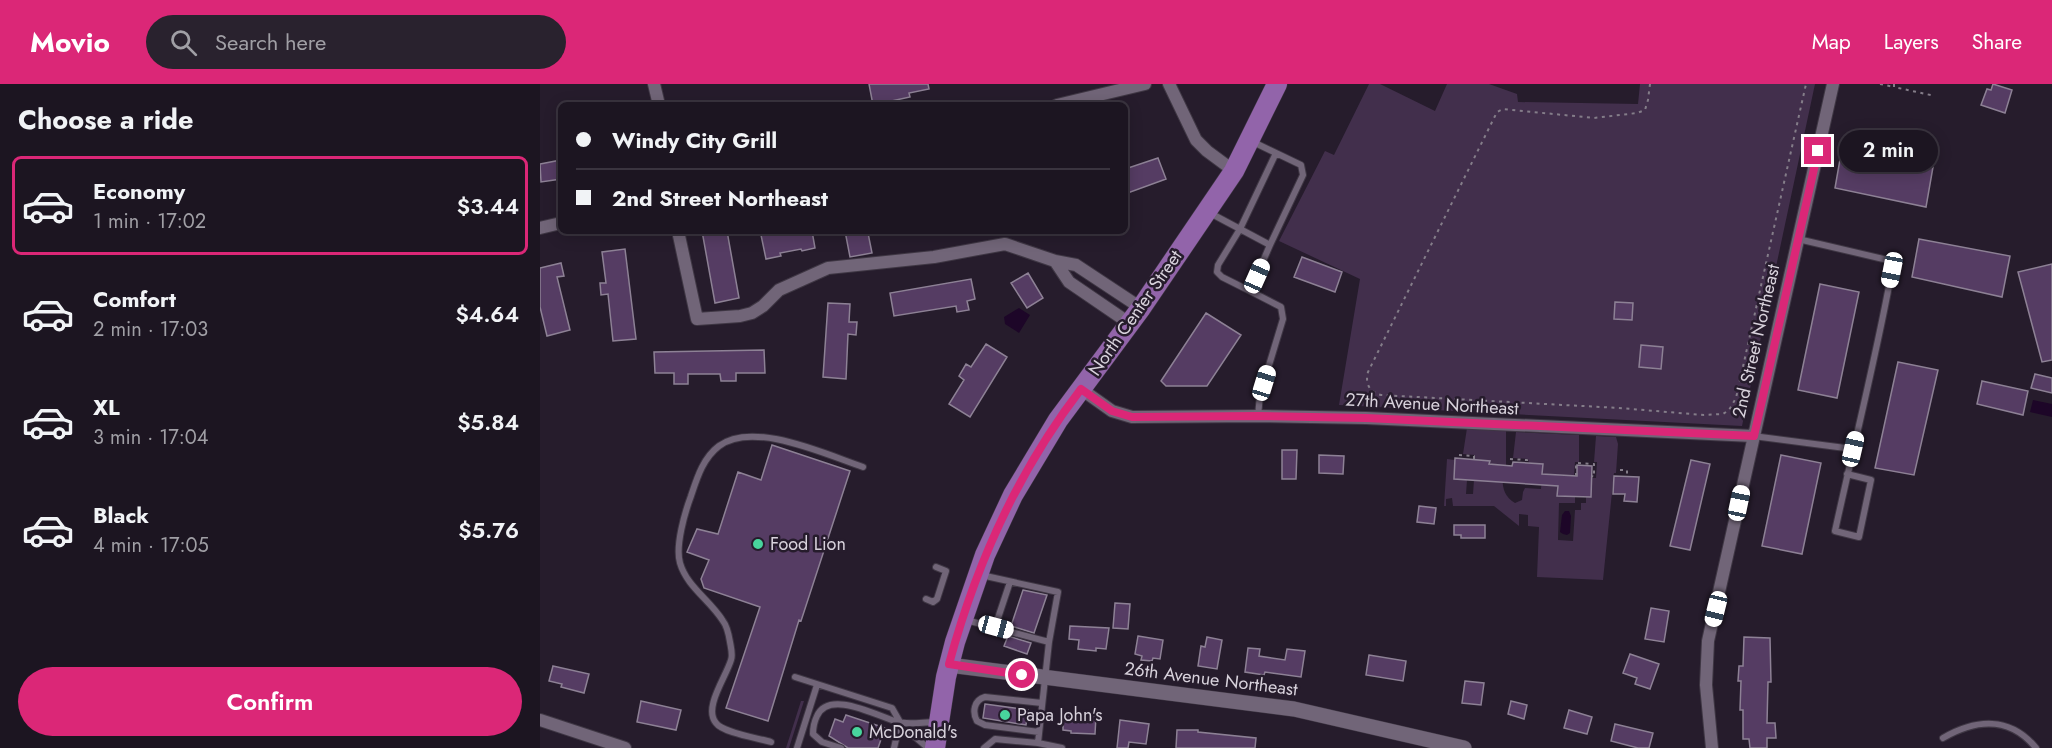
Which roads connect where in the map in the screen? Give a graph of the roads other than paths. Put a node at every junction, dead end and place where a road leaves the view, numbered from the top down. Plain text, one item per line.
1 (654, 84) edge
2 (1145, 84) edge
3 (1169, 84) edge
4 (1276, 84) edge
5 (1833, 84) edge
6 (658, 102) edge
7 (1070, 102) edge
8 (1250, 140) junction
9 (1276, 153) junction
10 (1234, 171) junction
11 (1207, 211) junction
12 (558, 224) edge
13 (540, 228) edge
14 (1240, 229) junction
15 (679, 234) edge
16 (1797, 239) junction
17 (1270, 245) junction
18 (1055, 261) junction
19 (1076, 264) junction
20 (1069, 282) junction
21 (1250, 291) junction
22 (1135, 315) junction
23 (1081, 389) junction
24 (1258, 416) junction
25 (1754, 436) junction
26 (1853, 449) junction
27 (863, 467) dead end
28 (1847, 474) junction
29 (936, 567) dead end
30 (978, 575) junction
31 (1010, 582) junction
32 (926, 599) dead end
33 (963, 619) junction
34 (996, 627) junction
35 (1049, 642) junction
36 (949, 664) junction
37 (795, 677) dead end
38 (1045, 678) junction
39 (817, 685) junction
40 (1042, 703) junction
41 (540, 720) edge
42 (900, 722) junction
43 (939, 722) junction
44 (898, 730) junction
45 (1039, 732) junction
46 (1943, 738) dead end
47 (771, 742) dead end
48 (1038, 743) junction
49 (625, 748) edge
50 (797, 748) edge
51 (841, 748) edge
52 (894, 748) edge
53 (928, 748) edge
54 (935, 748) edge
55 (984, 748) edge
56 (1062, 748) edge
57 (1464, 748) edge
58 (1712, 748) edge
59 (2036, 748) edge

1 - 6 street
2 - 7 street
3 - 10 street
4 - 8 main road, North Center Street
5 - 16 street, 2nd Street Northeast
8 - 9 lane
8 - 10 main road, North Center Street
9 - 14 lane
9 - 17 lane
10 - 11 main road, North Center Street
11 - 14 lane
11 - 22 main road, North Center Street
12 - 13 street
14 - 17 lane
14 - 21 lane
15 - 18 street
16 - 25 street, 2nd Street Northeast
16 - 26 lane
17 - 21 lane
18 - 19 street
18 - 20 street
19 - 20 street
19 - 22 street
20 - 22 street
21 - 24 lane
22 - 23 main road, North Center Street
23 - 24 street, 27th Avenue Northeast
23 - 30 main road, North Center Street
24 - 25 street, 27th Avenue Northeast
25 - 26 lane
25 - 58 street, 2nd Street Northeast
26 - 28 lane
27 - 47 lane
28 - 28 lane
29 - 32 lane
30 - 31 lane
30 - 33 main road, North Center Street
31 - 34 lane
31 - 35 lane
33 - 34 lane
33 - 36 main road, North Center Street
34 - 35 lane
35 - 38 lane
36 - 38 street, 26th Avenue Northeast
36 - 43 main road, North Center Street
37 - 39 lane
38 - 40 lane
38 - 57 street, 26th Avenue Northeast
39 - 42 lane
39 - 50 lane
40 - 45 lane
40 - 45 lane
41 - 49 street
42 - 43 lane
42 - 44 lane
42 - 51 lane
43 - 54 main road, North Center Street
44 - 52 lane
44 - 53 lane
45 - 48 lane
46 - 59 lane
48 - 55 lane
48 - 56 lane

